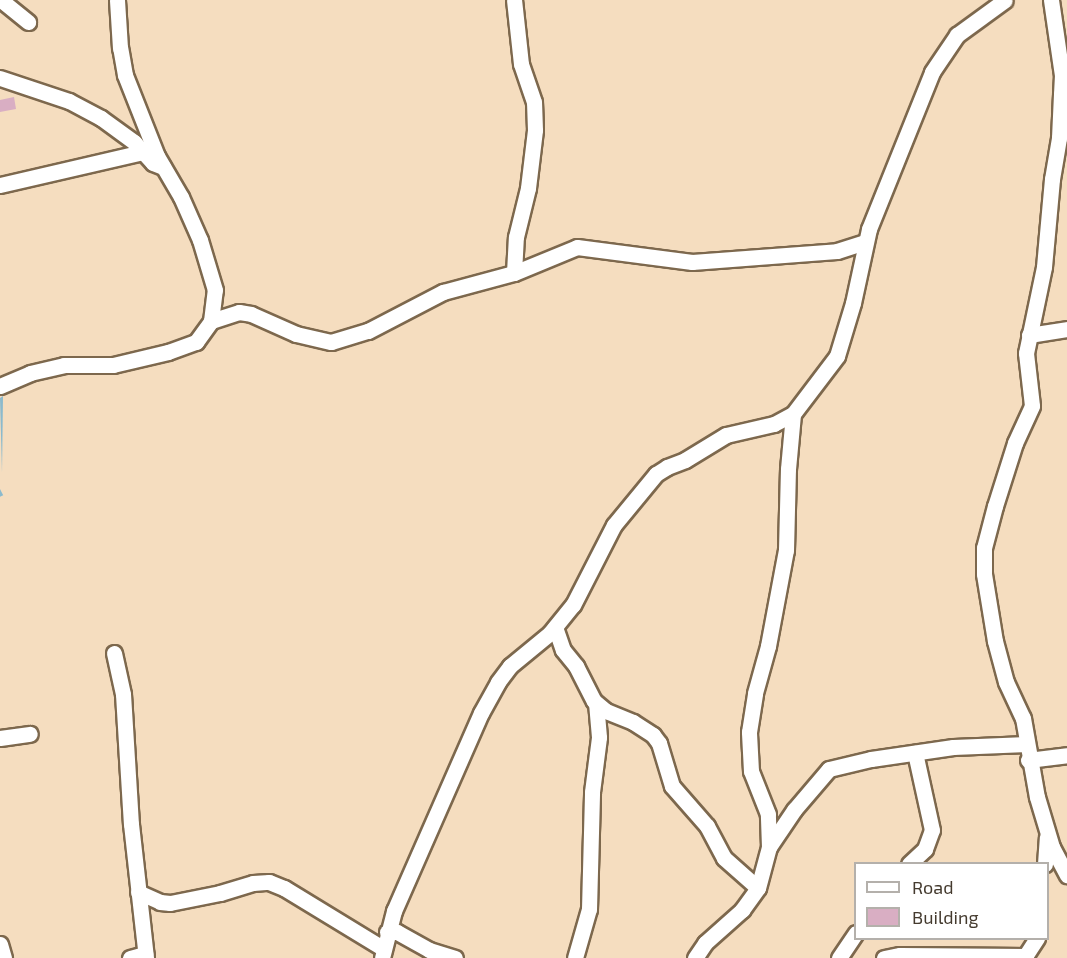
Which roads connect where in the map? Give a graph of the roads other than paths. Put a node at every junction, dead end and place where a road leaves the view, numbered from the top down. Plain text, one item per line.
1 (2, 0) edge
2 (117, 0) edge
3 (514, 0) edge
4 (1005, 0) edge
5 (1051, 0) edge
6 (28, 22) dead end
7 (0, 78) edge
8 (143, 152) junction
9 (165, 168) junction
10 (0, 184) edge
11 (865, 242) junction
12 (514, 273) junction
13 (211, 321) junction
14 (1065, 333) edge
15 (1029, 335) junction
16 (0, 386) edge
17 (793, 414) junction
18 (555, 627) junction
19 (114, 653) dead end
20 (596, 704) junction
21 (30, 734) dead end
22 (0, 738) edge
23 (1027, 744) junction
24 (915, 753) junction
25 (1067, 755) edge
26 (1028, 760) junction
27 (1048, 834) junction
28 (769, 847) junction
29 (911, 862) edge
30 (1046, 862) edge
31 (1067, 875) edge
32 (758, 888) junction
33 (138, 892) junction
34 (387, 932) junction
35 (854, 934) edge
36 (1036, 940) edge
37 (0, 944) edge
38 (383, 953) edge
39 (146, 956) edge
40 (1025, 957) edge
41 (4, 958) edge
42 (130, 958) edge
43 (455, 958) edge
44 (575, 958) edge
45 (695, 958) edge
46 (838, 958) edge
47 (884, 958) edge

1 - 6 street
2 - 9 street
3 - 12 street
4 - 11 street
5 - 15 street
7 - 8 street
8 - 9 street
8 - 10 street
9 - 13 street
11 - 12 street
11 - 17 street
12 - 13 street
13 - 16 street
14 - 15 street
15 - 23 street
17 - 18 street
17 - 28 street
18 - 20 street
18 - 34 street
19 - 33 street
20 - 32 street
20 - 44 street
21 - 22 street
23 - 24 street
23 - 26 street
24 - 28 street
24 - 29 street
25 - 26 street
26 - 27 street
27 - 30 street
27 - 31 street
28 - 32 street
32 - 45 street
33 - 38 street
33 - 39 street
34 - 38 street
34 - 43 street
35 - 46 street
36 - 40 street
37 - 41 street
39 - 42 street
40 - 47 street

